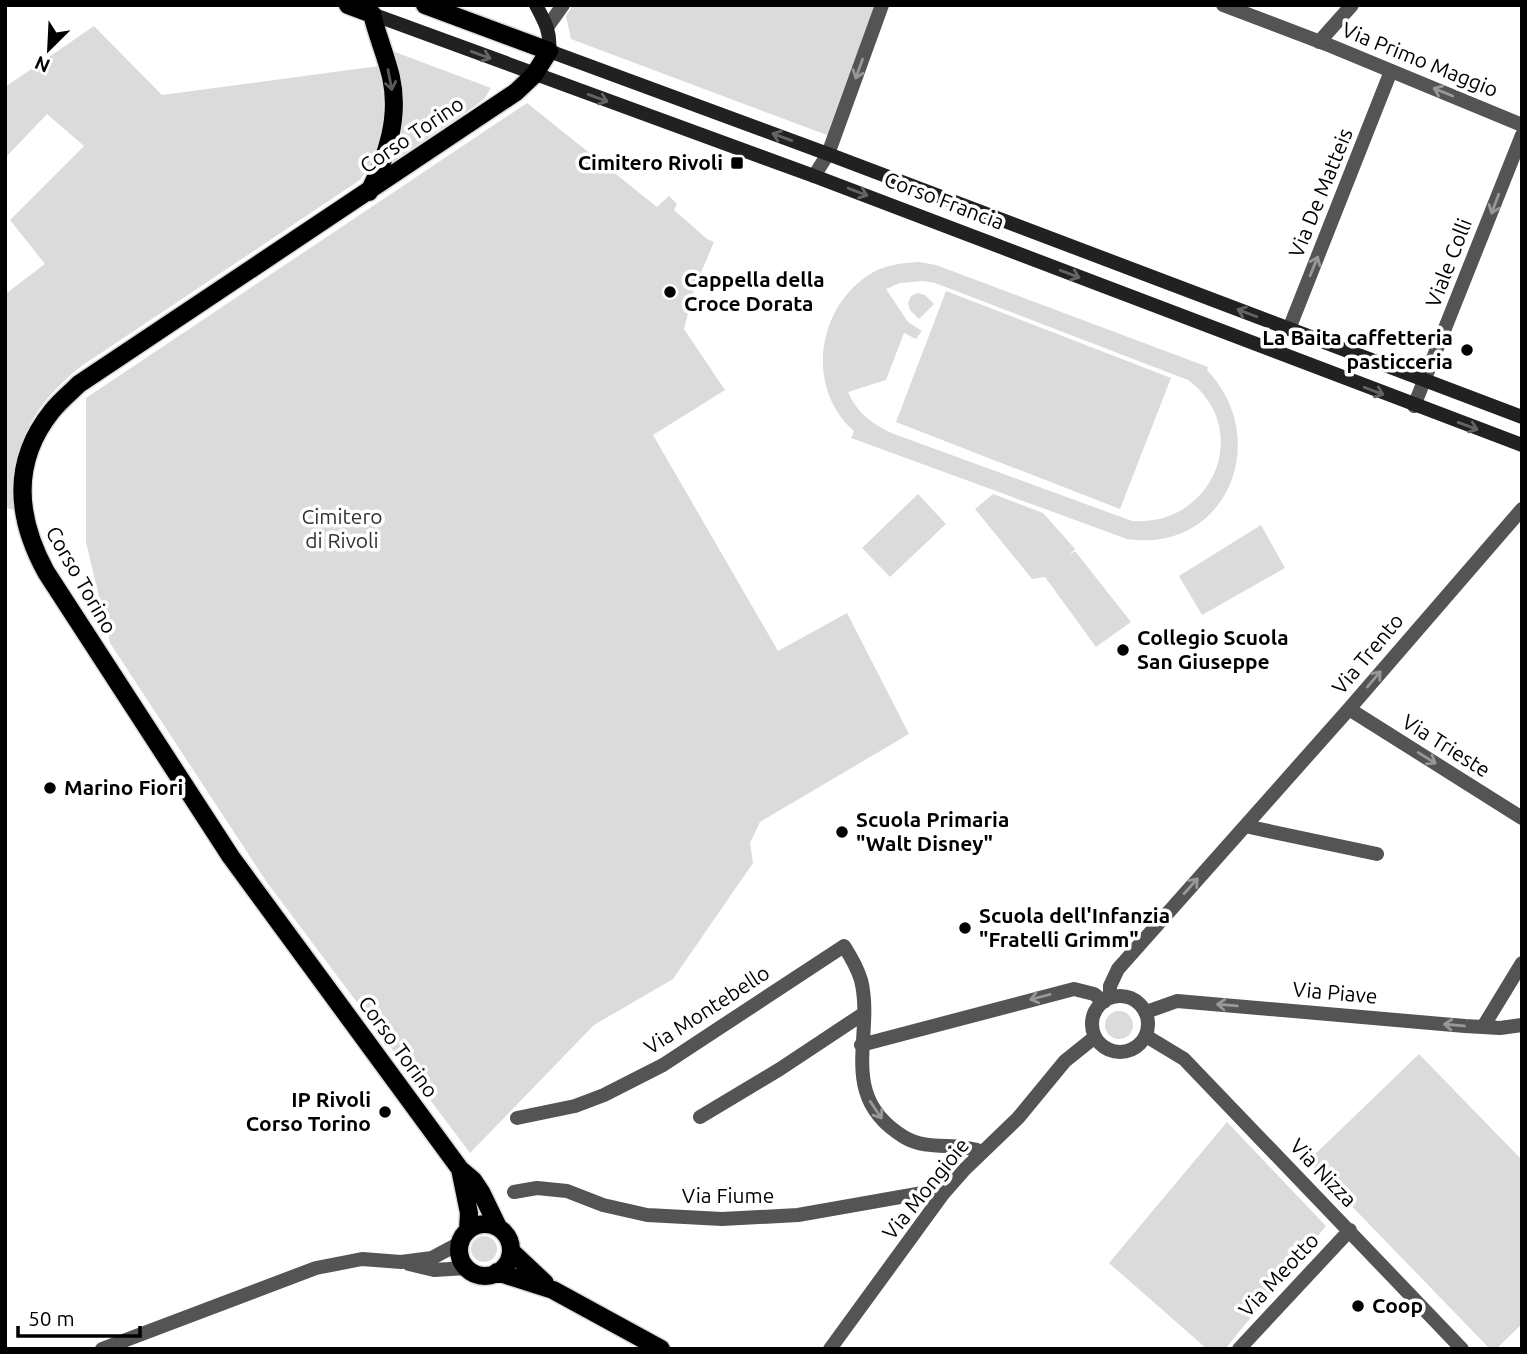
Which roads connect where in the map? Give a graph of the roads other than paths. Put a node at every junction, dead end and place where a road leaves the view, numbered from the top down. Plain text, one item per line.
1 (348, 5) edge
2 (425, 5) edge
3 (536, 5) edge
4 (563, 5) edge
5 (882, 5) edge
6 (1223, 5) edge
7 (1352, 5) edge
8 (372, 14) junction
9 (548, 26) junction
10 (1320, 42) junction
11 (549, 51) junction
12 (1391, 71) junction
13 (534, 75) junction
14 (1522, 125) edge
15 (1522, 135) edge
16 (828, 154) junction
17 (814, 176) junction
18 (369, 192) junction
19 (1289, 329) junction
20 (1425, 381) junction
21 (1414, 406) junction
22 (1522, 417) edge
23 (1522, 446) edge
24 (1522, 509) edge
25 (1349, 709) junction
26 (1522, 818) edge
27 (1245, 826) junction
28 (1377, 854) dead end
29 (1522, 963) edge
30 (1107, 1000) junction
31 (1146, 1012) junction
32 (863, 1014) junction
33 (1522, 1025) edge
34 (1483, 1027) junction
35 (1146, 1036) junction
36 (1095, 1037) junction
37 (861, 1045) junction
38 (700, 1117) dead end
39 (517, 1118) dead end
40 (982, 1152) junction
41 (460, 1169) junction
42 (514, 1192) dead end
43 (943, 1194) junction
44 (498, 1227) junction
45 (1350, 1230) junction
46 (464, 1237) junction
47 (511, 1251) junction
48 (401, 1262) junction
49 (467, 1268) junction
50 (497, 1272) junction
51 (553, 1290) junction
52 (102, 1349) edge
53 (661, 1349) edge
54 (830, 1349) edge
55 (1240, 1349) edge
56 (1462, 1349) edge

1 - 8 main road, Corso Francia
2 - 11 main road, Corso Francia
3 - 9 main road
4 - 9 street
5 -> 16 street
6 - 10 street, Via Primo Maggio
7 - 10 street
8 -> 13 main road, Corso Francia
8 -> 18 main road
9 - 11 main road
10 - 12 street, Via Primo Maggio
11 - 13 main road, Corso Torino
16 -> 11 main road, Corso Francia
14 -> 12 street, Via Primo Maggio
19 -> 12 street, Via De Matteis
13 -> 17 main road, Corso Francia
13 - 18 main road, Corso Torino
15 -> 20 street, Viale Colli
16 - 17 street
19 -> 16 main road, Corso Francia
17 -> 21 main road, Corso Francia
18 - 41 main road, Corso Torino
19 - 20 main road, Corso Francia
20 - 21 street, Viale Colli
20 - 22 main road, Corso Francia
21 -> 23 main road, Corso Francia
25 -> 24 street, Via Trento
25 -> 26 street, Via Trieste
25 - 27 street, Via Trento
27 - 28 street
30 -> 27 street, Via Trento
29 - 34 street
30 - 31 street
30 - 36 street
30 -> 37 street
34 -> 31 street, Via Piave
31 - 35 street
32 - 37 street, Via Montebello
32 - 38 street
32 - 39 street, Via Montebello
33 - 34 street, Via Piave
35 - 36 street
35 - 45 street, Via Nizza
36 - 40 street, Via Mongioie
37 -> 40 street, Via Montebello
40 - 43 street, Via Mongioie
41 - 44 main road, Corso Torino
41 - 46 main road, Corso Torino
42 - 43 street, Via Fiume
43 - 54 street, Via Mongioie
44 - 46 main road
44 - 47 main road
45 - 55 street, Via Meotto
45 - 56 street, Via Nizza
46 - 48 street
46 - 49 main road
47 - 50 main road
47 - 51 main road
48 - 49 street
48 - 52 street
49 - 50 main road
50 - 51 main road
51 - 53 main road

